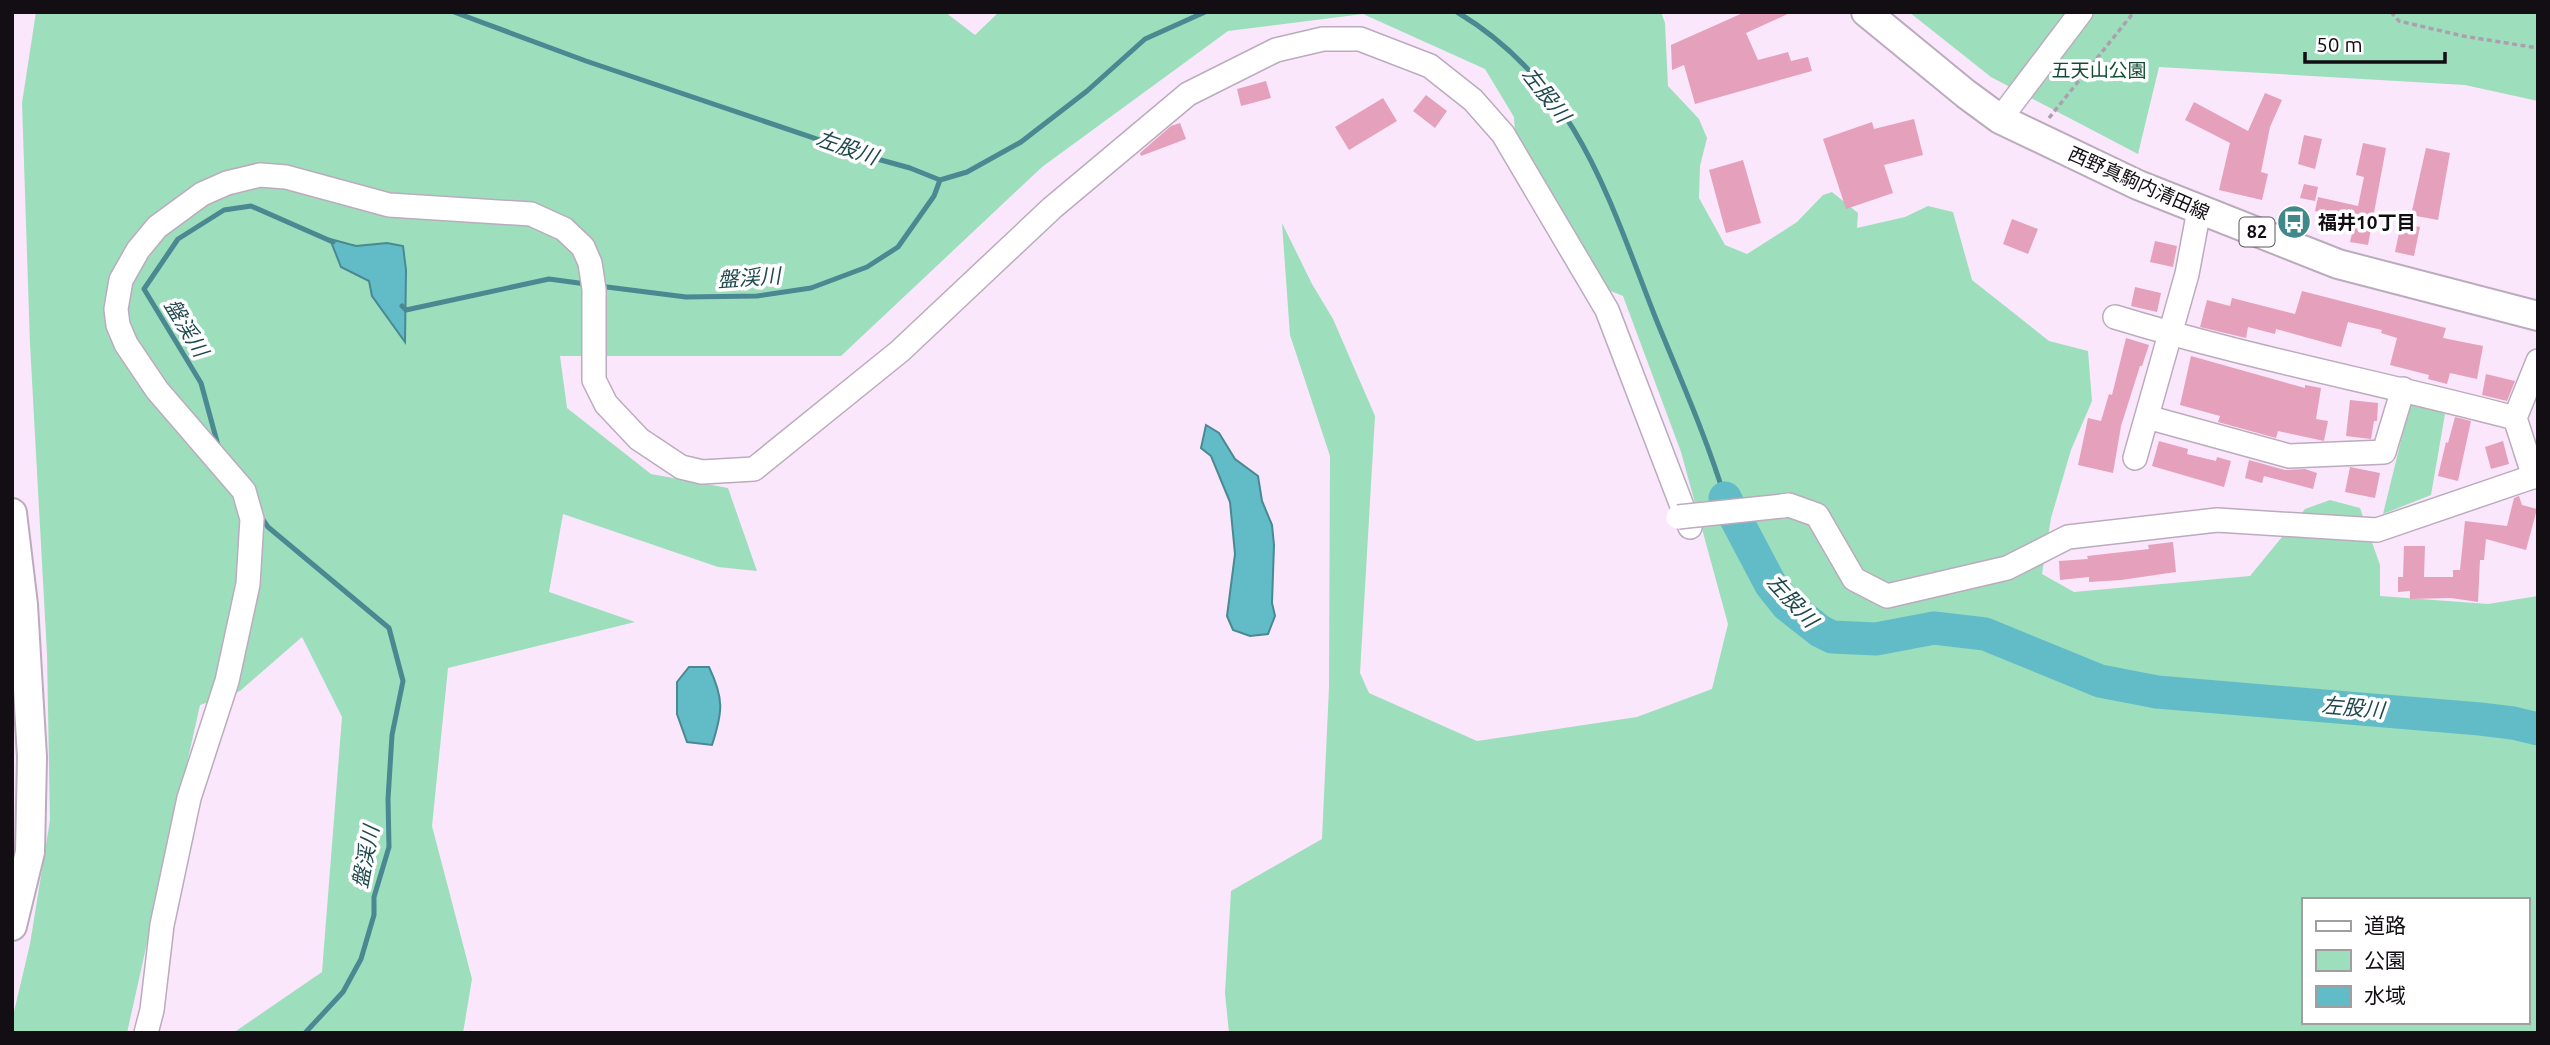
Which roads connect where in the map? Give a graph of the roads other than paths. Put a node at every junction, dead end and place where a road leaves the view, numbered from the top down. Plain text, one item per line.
1 (1866, 12) edge
2 (2081, 12) edge
3 (2000, 119) junction
4 (2199, 209) junction
5 (2531, 314) edge
6 (2115, 317) dead end
7 (2170, 334) junction
8 (2538, 361) edge
9 (2403, 389) junction
10 (2147, 417) junction
11 (2515, 418) junction
12 (2135, 458) dead end
13 (2536, 476) edge
14 (12, 513) edge
15 (12, 926) edge
16 (146, 1033) edge

1 - 3 main road, 西野真駒内清田線 / 82
2 - 3 street
3 - 4 main road, 西野真駒内清田線 / 82
4 - 5 main road, 西野真駒内清田線 / 82
4 - 7 street
6 - 7 street
7 - 9 street
7 - 10 street
8 - 11 street
9 - 10 street
9 - 11 street
10 - 12 street
11 - 13 street
13 - 16 street, bridge
14 - 15 main road

